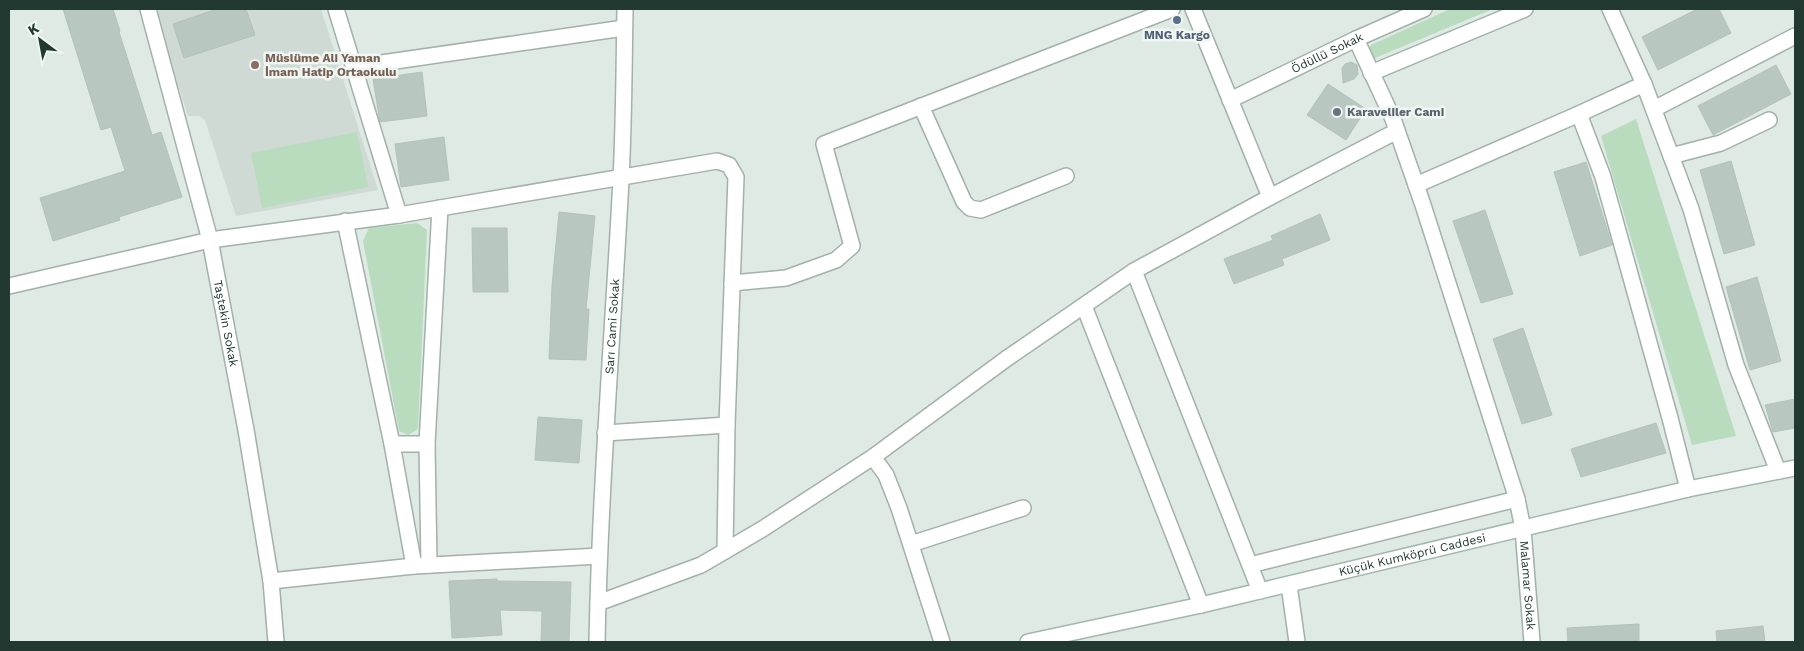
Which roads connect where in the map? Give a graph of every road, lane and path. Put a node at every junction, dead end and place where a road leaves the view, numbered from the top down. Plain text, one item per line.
1 (148, 9) edge
2 (336, 9) edge
3 (625, 9) edge
4 (1172, 9) edge
5 (1193, 9) edge
6 (1424, 9) edge
7 (1525, 9) edge
8 (1610, 9) edge
9 (624, 28) junction
10 (1795, 36) edge
11 (1356, 39) junction
12 (354, 67) junction
13 (1371, 73) junction
14 (1644, 84) junction
15 (1230, 100) junction
16 (921, 106) junction
17 (1654, 109) junction
18 (1578, 114) junction
19 (1769, 120) dead end
20 (1397, 131) junction
21 (1671, 156) junction
22 (1066, 176) dead end
23 (621, 177) junction
24 (1416, 185) junction
25 (1270, 197) junction
26 (440, 208) junction
27 (400, 215) junction
28 (345, 221) junction
29 (210, 240) junction
30 (1134, 271) junction
31 (732, 283) junction
32 (9, 286) edge
33 (1084, 306) junction
34 (727, 425) junction
35 (605, 433) junction
36 (392, 444) junction
37 (427, 444) junction
38 (873, 456) junction
39 (1795, 468) edge
40 (1778, 472) junction
41 (1688, 489) junction
42 (1517, 499) junction
43 (1023, 508) dead end
44 (1523, 529) junction
45 (911, 544) junction
46 (725, 551) junction
47 (599, 556) junction
48 (421, 565) junction
49 (1250, 565) junction
50 (271, 581) junction
51 (1289, 584) junction
52 (1260, 591) junction
53 (598, 603) junction
54 (1201, 605) junction
55 (276, 642) edge
56 (598, 642) edge
57 (942, 642) edge
58 (1028, 642) edge
59 (1297, 642) edge
60 (1532, 642) edge

1 - 29 street, Taştekin Sokak
2 - 12 street
3 - 9 street, Sarı Cami Sokak
4 - 16 street
5 - 15 street
6 - 11 street, Ödüllü Sokak
7 - 13 street
8 - 14 street
9 - 12 street
9 - 23 street, Sarı Cami Sokak
10 - 17 street
11 - 13 street, Malamar Sokak
11 - 15 street, Ödüllü Sokak
12 - 27 street
13 - 20 street, Malamar Sokak
14 - 17 street
14 - 18 street
15 - 25 street
16 - 22 street
16 - 31 street
17 - 21 street
18 - 24 street
18 - 41 street
19 - 21 street
20 - 24 street, Malamar Sokak
20 - 25 street
21 - 40 street
23 - 26 street
23 - 31 street
23 - 35 street, Sarı Cami Sokak
24 - 42 street, Malamar Sokak
25 - 30 street
26 - 27 street
26 - 37 street
27 - 28 street
28 - 29 street
28 - 36 street
29 - 32 street
29 - 50 street, Taştekin Sokak
30 - 33 street
30 - 49 street
31 - 34 street
33 - 38 street
33 - 54 street
34 - 35 street
34 - 46 street
35 - 47 street, Sarı Cami Sokak
36 - 37 street
36 - 48 street
37 - 48 street
38 - 45 street
38 - 46 street
39 - 40 street, Küçük Kumköprü Caddesi
40 - 41 street, Küçük Kumköprü Caddesi
41 - 44 street, Küçük Kumköprü Caddesi
42 - 44 street, Malamar Sokak
42 - 49 street
43 - 45 street
44 - 51 street, Küçük Kumköprü Caddesi
44 - 60 street, Malamar Sokak
45 - 57 street
46 - 53 street
47 - 48 street
47 - 53 street, Sarı Cami Sokak
48 - 50 street
49 - 52 street
50 - 55 street, Taştekin Sokak
51 - 52 street, Küçük Kumköprü Caddesi
51 - 59 street
52 - 54 street, Küçük Kumköprü Caddesi
53 - 56 street, Sarı Cami Sokak
54 - 58 street, Küçük Kumköprü Caddesi

